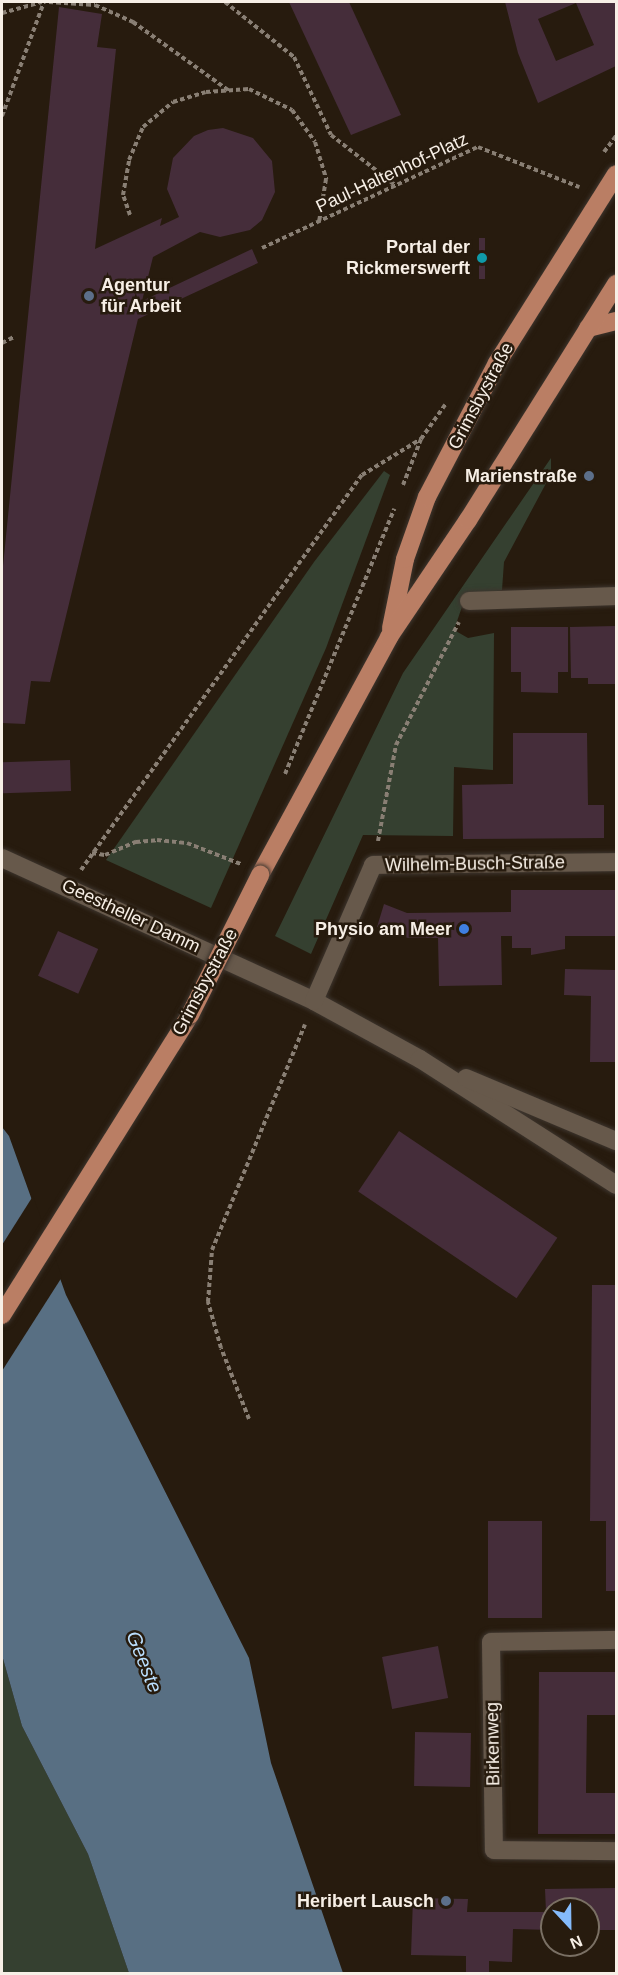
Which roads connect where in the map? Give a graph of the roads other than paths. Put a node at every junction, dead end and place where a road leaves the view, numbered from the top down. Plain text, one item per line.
1 (616, 174) edge
2 (616, 284) edge
3 (616, 321) edge
4 (588, 328) junction
5 (616, 596) edge
6 (469, 601) road end
7 (389, 637) junction
8 (2, 858) edge
9 (616, 862) edge
10 (314, 1001) junction
11 (420, 1059) junction
12 (616, 1141) edge
13 (616, 1185) edge
14 (2, 1315) edge
15 (616, 1640) edge
16 (616, 1851) edge

1 - 7 highway, Grimsbystraße
2 - 4 highway, Grimsbystraße
3 - 4 highway
4 - 7 highway, Grimsbystraße
5 - 6 street
7 - 14 highway, Grimsbystraße, bridge
8 - 10 street, Geestheller Damm
9 - 10 street, Wilhelm-Busch-Straße
10 - 11 street, Geestheller Damm
11 - 12 street, Geestheller Damm
11 - 13 street, Geestheller Damm
15 - 16 street, Birkenweg

